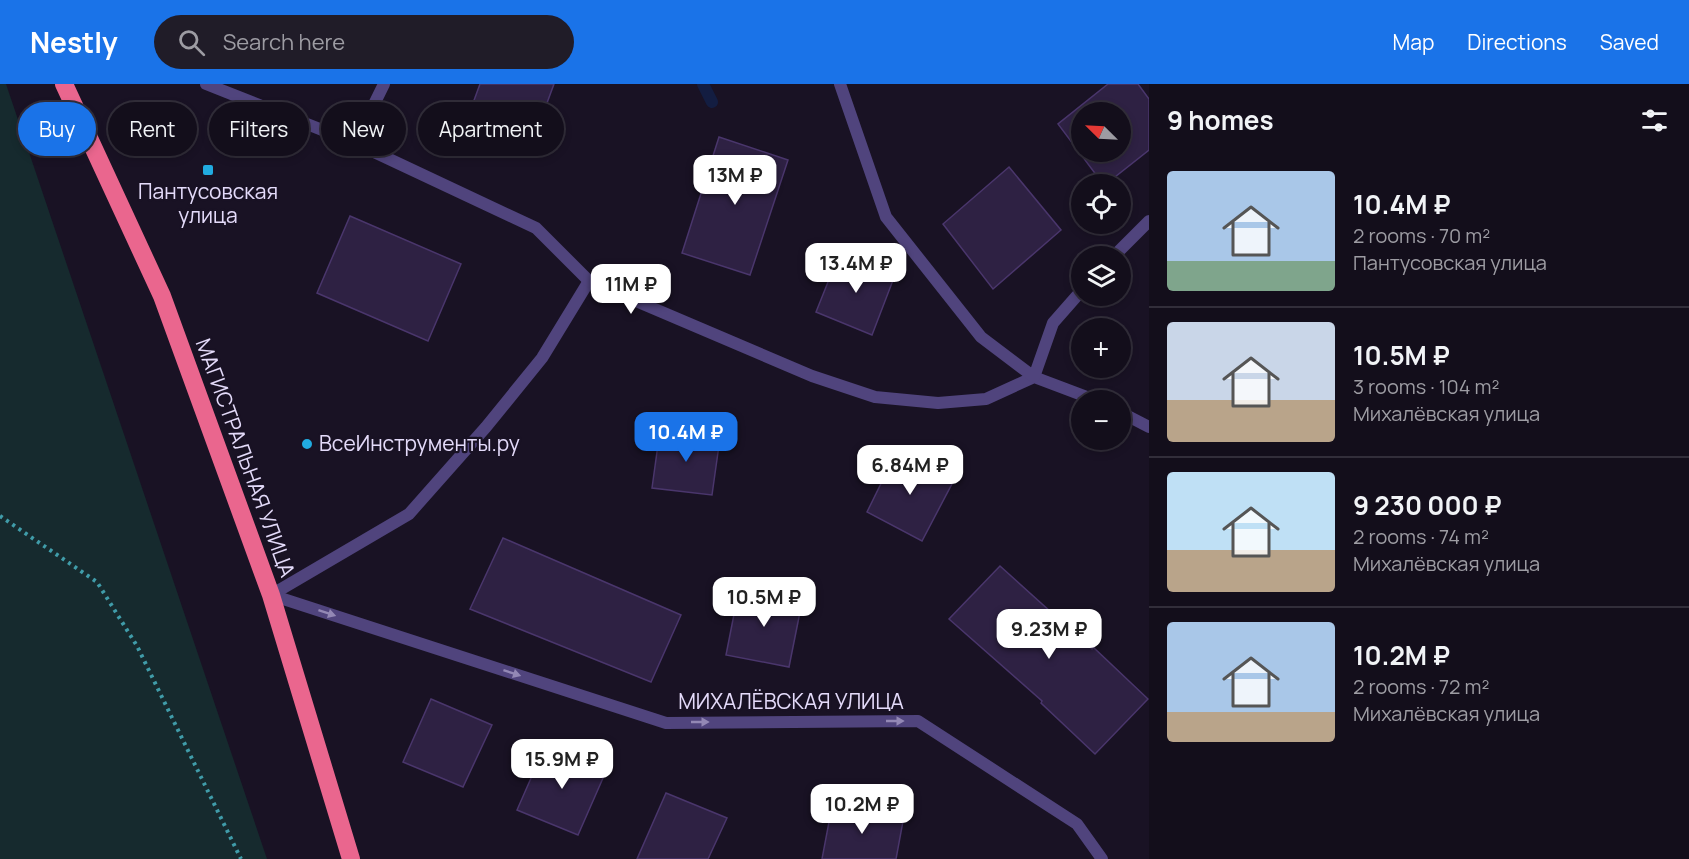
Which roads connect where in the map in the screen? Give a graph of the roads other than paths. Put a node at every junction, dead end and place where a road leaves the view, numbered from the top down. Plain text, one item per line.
1 (64, 84) edge
2 (206, 84) edge
3 (384, 84) edge
4 (840, 84) edge
5 (375, 102) edge
6 (321, 129) edge
7 (384, 156) edge
8 (1149, 221) edge
9 (1124, 246) edge
10 (589, 281) junction
11 (1071, 303) edge
12 (1034, 377) junction
13 (1071, 391) edge
14 (1131, 418) edge
15 (1149, 427) edge
16 (271, 595) junction
17 (351, 859) edge
18 (1102, 859) edge

1 - 16 highway, МАГИСТРАЛЬНАЯ УЛИЦА
2 - 6 street
3 - 5 street
4 - 12 street
7 - 10 street
8 - 9 street
10 - 12 street
10 - 16 street
11 - 12 street
12 - 13 street
14 - 15 street
16 - 17 highway, МАГИСТРАЛЬНАЯ УЛИЦА
16 -> 18 street, МИХАЛЁВСКАЯ УЛИЦА

